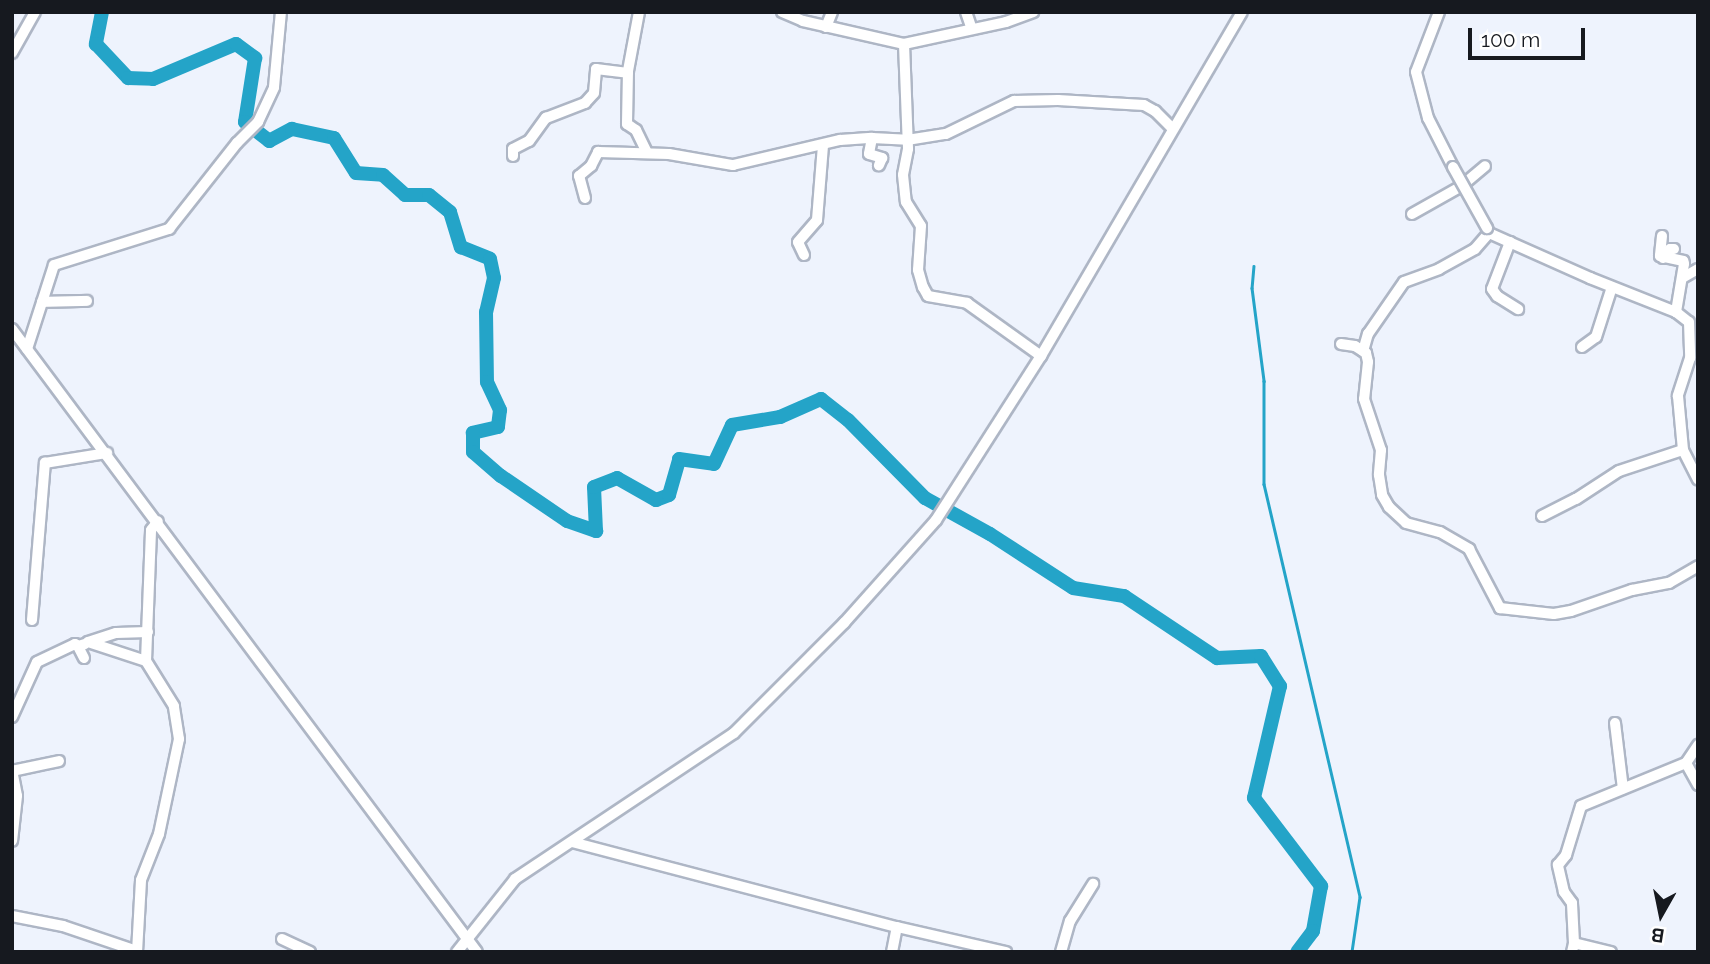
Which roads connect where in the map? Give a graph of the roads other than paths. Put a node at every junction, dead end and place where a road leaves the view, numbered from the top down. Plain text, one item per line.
1 (35, 12) edge
2 (281, 12) edge
3 (639, 12) edge
4 (782, 12) edge
5 (832, 12) edge
6 (966, 12) edge
7 (1033, 12) edge
8 (1242, 12) edge
9 (1439, 12) edge
10 (826, 27) junction
11 (972, 29) junction
12 (904, 44) junction
13 (12, 52) edge
14 (628, 73) junction
15 (1172, 128) junction
16 (872, 138) junction
17 (907, 140) junction
18 (824, 146) junction
19 (647, 153) junction
20 (513, 156) dead end
21 (878, 165) dead end
22 (1485, 166) dead end
23 (584, 198) dead end
24 (1412, 214) dead end
25 (1488, 231) junction
26 (1662, 236) dead end
27 (1510, 242) junction
28 (1674, 249) dead end
29 (804, 255) dead end
30 (1663, 258) junction
31 (1698, 268) edge
32 (1684, 277) junction
33 (1612, 287) junction
34 (87, 301) dead end
35 (43, 302) junction
36 (1518, 309) dead end
37 (1676, 312) junction
38 (12, 329) edge
39 (1341, 344) dead end
40 (1582, 347) dead end
41 (27, 349) junction
42 (1363, 351) junction
43 (1041, 356) junction
44 (1683, 450) junction
45 (107, 453) junction
46 (1698, 479) edge
47 (1542, 516) dead end
48 (158, 521) junction
49 (1698, 566) edge
50 (32, 620) dead end
51 (148, 632) junction
52 (83, 644) junction
53 (84, 658) dead end
54 (146, 661) junction
55 (12, 717) edge
56 (1615, 723) dead end
57 (1698, 745) edge
58 (59, 761) dead end
59 (1686, 763) junction
60 (12, 770) edge
61 (1698, 785) edge
62 (1623, 789) junction
63 (12, 841) edge
64 (572, 842) junction
65 (1093, 884) dead end
66 (12, 916) edge
67 (897, 927) junction
68 (282, 939) dead end
69 (468, 940) junction
70 (1573, 948) edge
71 (137, 951) edge
72 (310, 952) edge
73 (457, 952) edge
74 (477, 952) edge
75 (892, 952) edge
76 (1006, 952) edge
77 (1061, 952) edge
78 (1611, 952) edge

1 - 13 street
2 - 35 street
3 - 14 street
4 - 10 street
5 - 10 street
6 - 11 street
7 - 11 street
8 - 15 street
9 - 25 street, bridge
10 - 12 street
11 - 12 street
12 - 17 street
14 - 19 street
14 - 20 street
15 - 17 street
15 - 43 street
16 - 17 street
16 - 18 street
16 - 21 street
17 - 43 street
18 - 19 street
18 - 29 street
19 - 23 street
22 - 24 street
25 - 27 street
25 - 42 street
26 - 30 street
27 - 33 street
27 - 36 street
28 - 30 street
30 - 32 street
31 - 32 street
32 - 37 street
33 - 37 street
33 - 40 street
34 - 35 street
35 - 41 street
37 - 44 street
38 - 41 street
39 - 42 street
41 - 45 street
42 - 49 street
43 - 64 street
44 - 46 street
44 - 47 street
45 - 48 street
45 - 50 street
48 - 51 street
48 - 69 street
51 - 52 street
51 - 54 street
52 - 53 street
52 - 54 street
52 - 55 street
54 - 71 street
56 - 62 street
57 - 59 street
58 - 60 street
59 - 61 street
59 - 62 street
60 - 63 street
62 - 70 street
64 - 67 street
64 - 69 street
65 - 77 street
66 - 71 street
67 - 75 street
67 - 76 street
68 - 72 street
69 - 73 street
69 - 74 street
70 - 78 street

